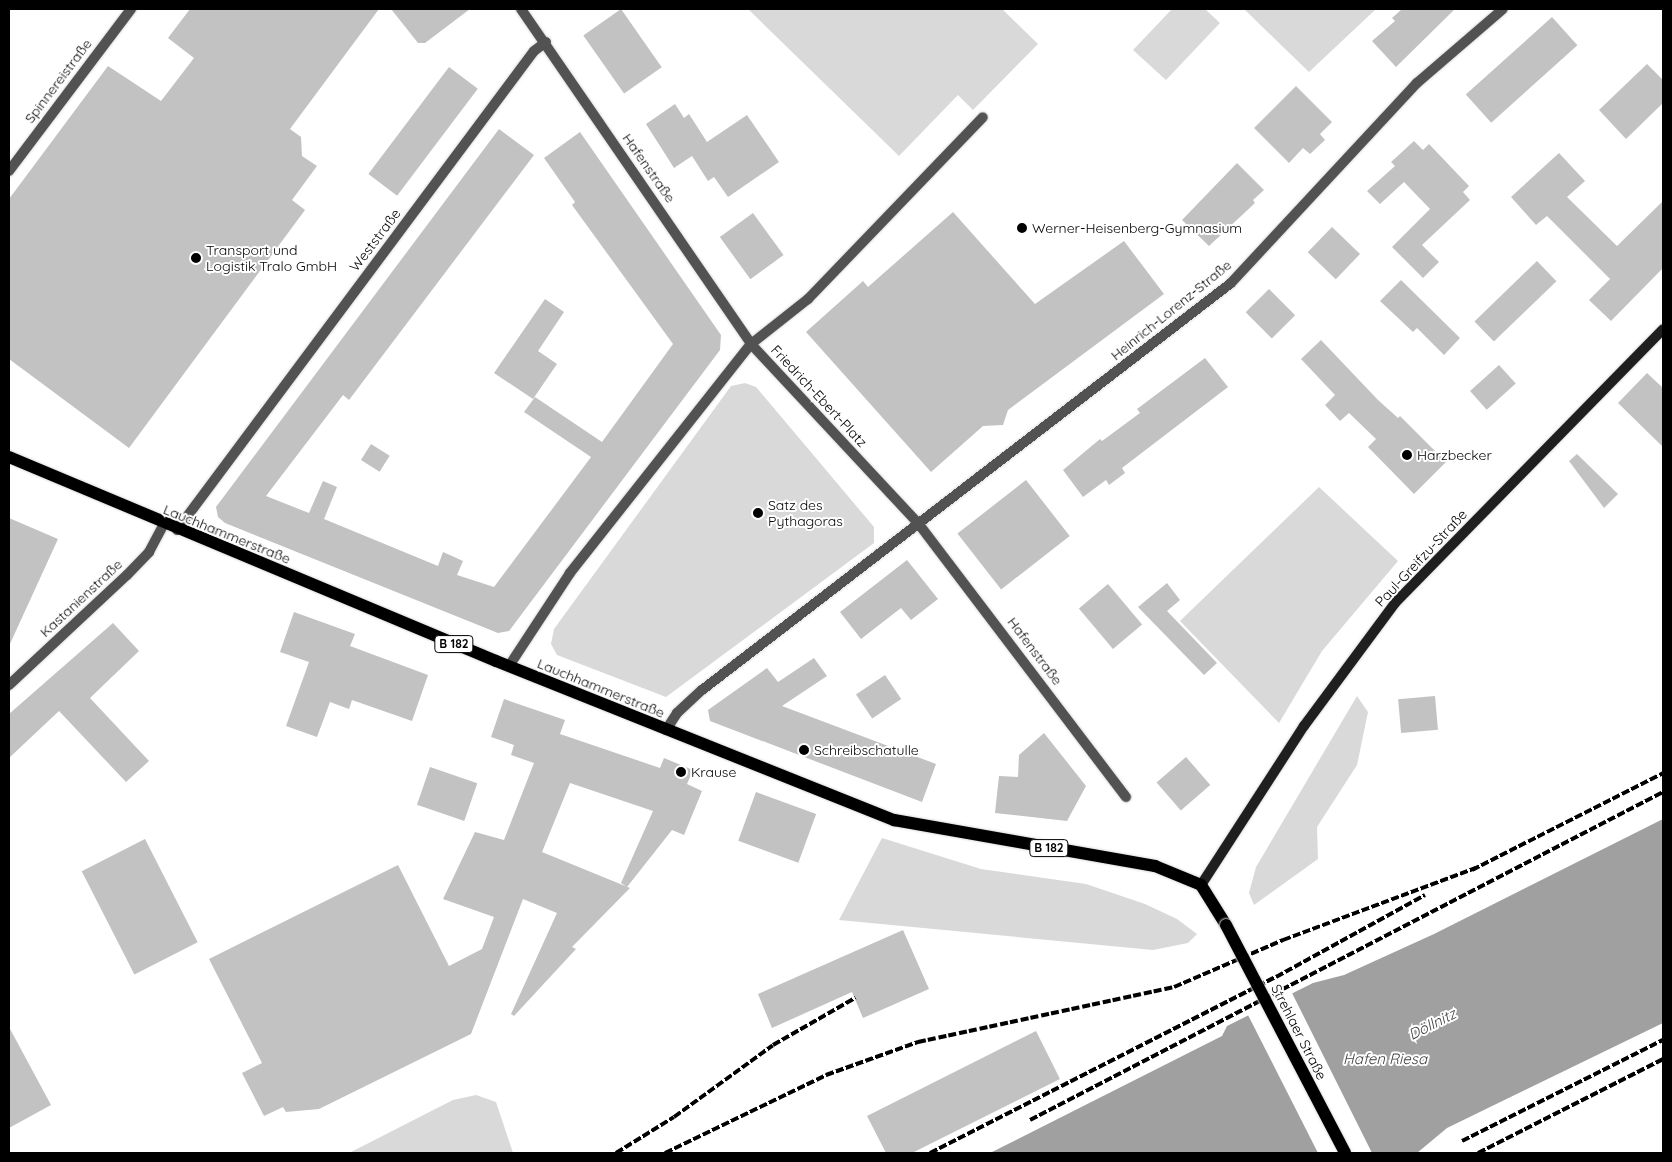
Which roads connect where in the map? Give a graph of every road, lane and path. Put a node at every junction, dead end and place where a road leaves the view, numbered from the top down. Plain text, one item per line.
1 (131, 9) edge
2 (522, 9) edge
3 (1503, 9) edge
4 (546, 42) junction
5 (983, 117) dead end
6 (9, 171) edge
7 (1663, 329) edge
8 (751, 344) junction
9 (9, 457) edge
10 (918, 523) junction
11 (164, 524) junction
12 (177, 530) junction
13 (509, 666) junction
14 (9, 685) edge
15 (666, 730) junction
16 (1126, 797) dead end
17 (1201, 884) junction
18 (1345, 1153) edge

1 - 6 street, Spinnereistraße
2 - 4 street, Hafenstraße
3 - 10 street, Heinrich-Lorenz-Straße
4 - 8 street, Hafenstraße
4 - 12 street, Weststraße
5 - 8 street
7 - 17 main road, Paul-Greifzu-Straße
8 - 10 street, Friedrich-Ebert-Platz
8 - 13 street, Friedrich-Ebert-Platz
9 - 11 main road, Lauchhammerstraße / B 182
10 - 15 street
10 - 16 street, Hafenstraße
11 - 12 main road, Lauchhammerstraße / B 182
11 - 14 street, Kastanienstraße
12 - 13 main road, Lauchhammerstraße / B 182
13 - 15 main road, Lauchhammerstraße / B 182
15 - 17 main road, Lauchhammerstraße / B 182
17 - 18 main road, Strehlaer Straße, bridge

